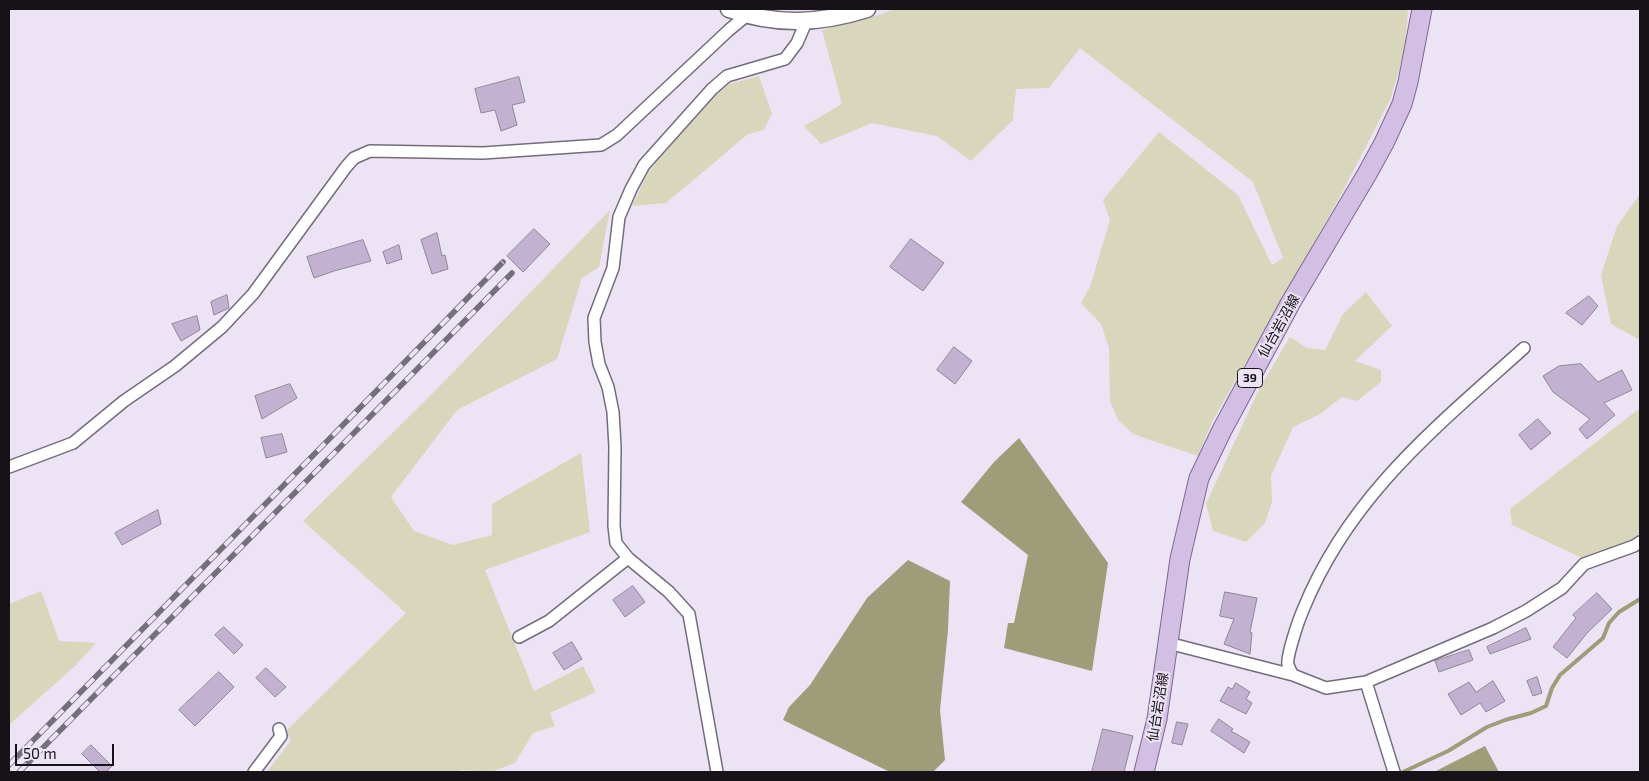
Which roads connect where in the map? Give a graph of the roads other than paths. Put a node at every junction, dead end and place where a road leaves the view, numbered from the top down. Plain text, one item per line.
1 (729, 9) edge
2 (866, 9) edge
3 (1422, 9) edge
4 (747, 15) junction
5 (806, 22) junction
6 (1524, 348) dead end
7 (9, 467) edge
8 (1640, 542) edge
9 (628, 558) junction
10 (519, 637) dead end
11 (1168, 642) junction
12 (1293, 675) junction
13 (1366, 682) junction
14 (279, 729) dead end
15 (254, 772) edge
16 (717, 772) edge
17 (1144, 772) edge
18 (1394, 772) edge

1 - 4 street
2 - 5 street
3 - 11 main road, 仙台岩沼線 / 39
4 - 5 street
4 - 7 street
5 - 9 street
6 - 12 street
8 - 13 street
9 - 10 street
9 - 16 street
11 - 12 street
11 - 17 main road, 仙台岩沼線 / 39
12 - 13 street
13 - 18 street
14 - 15 street

